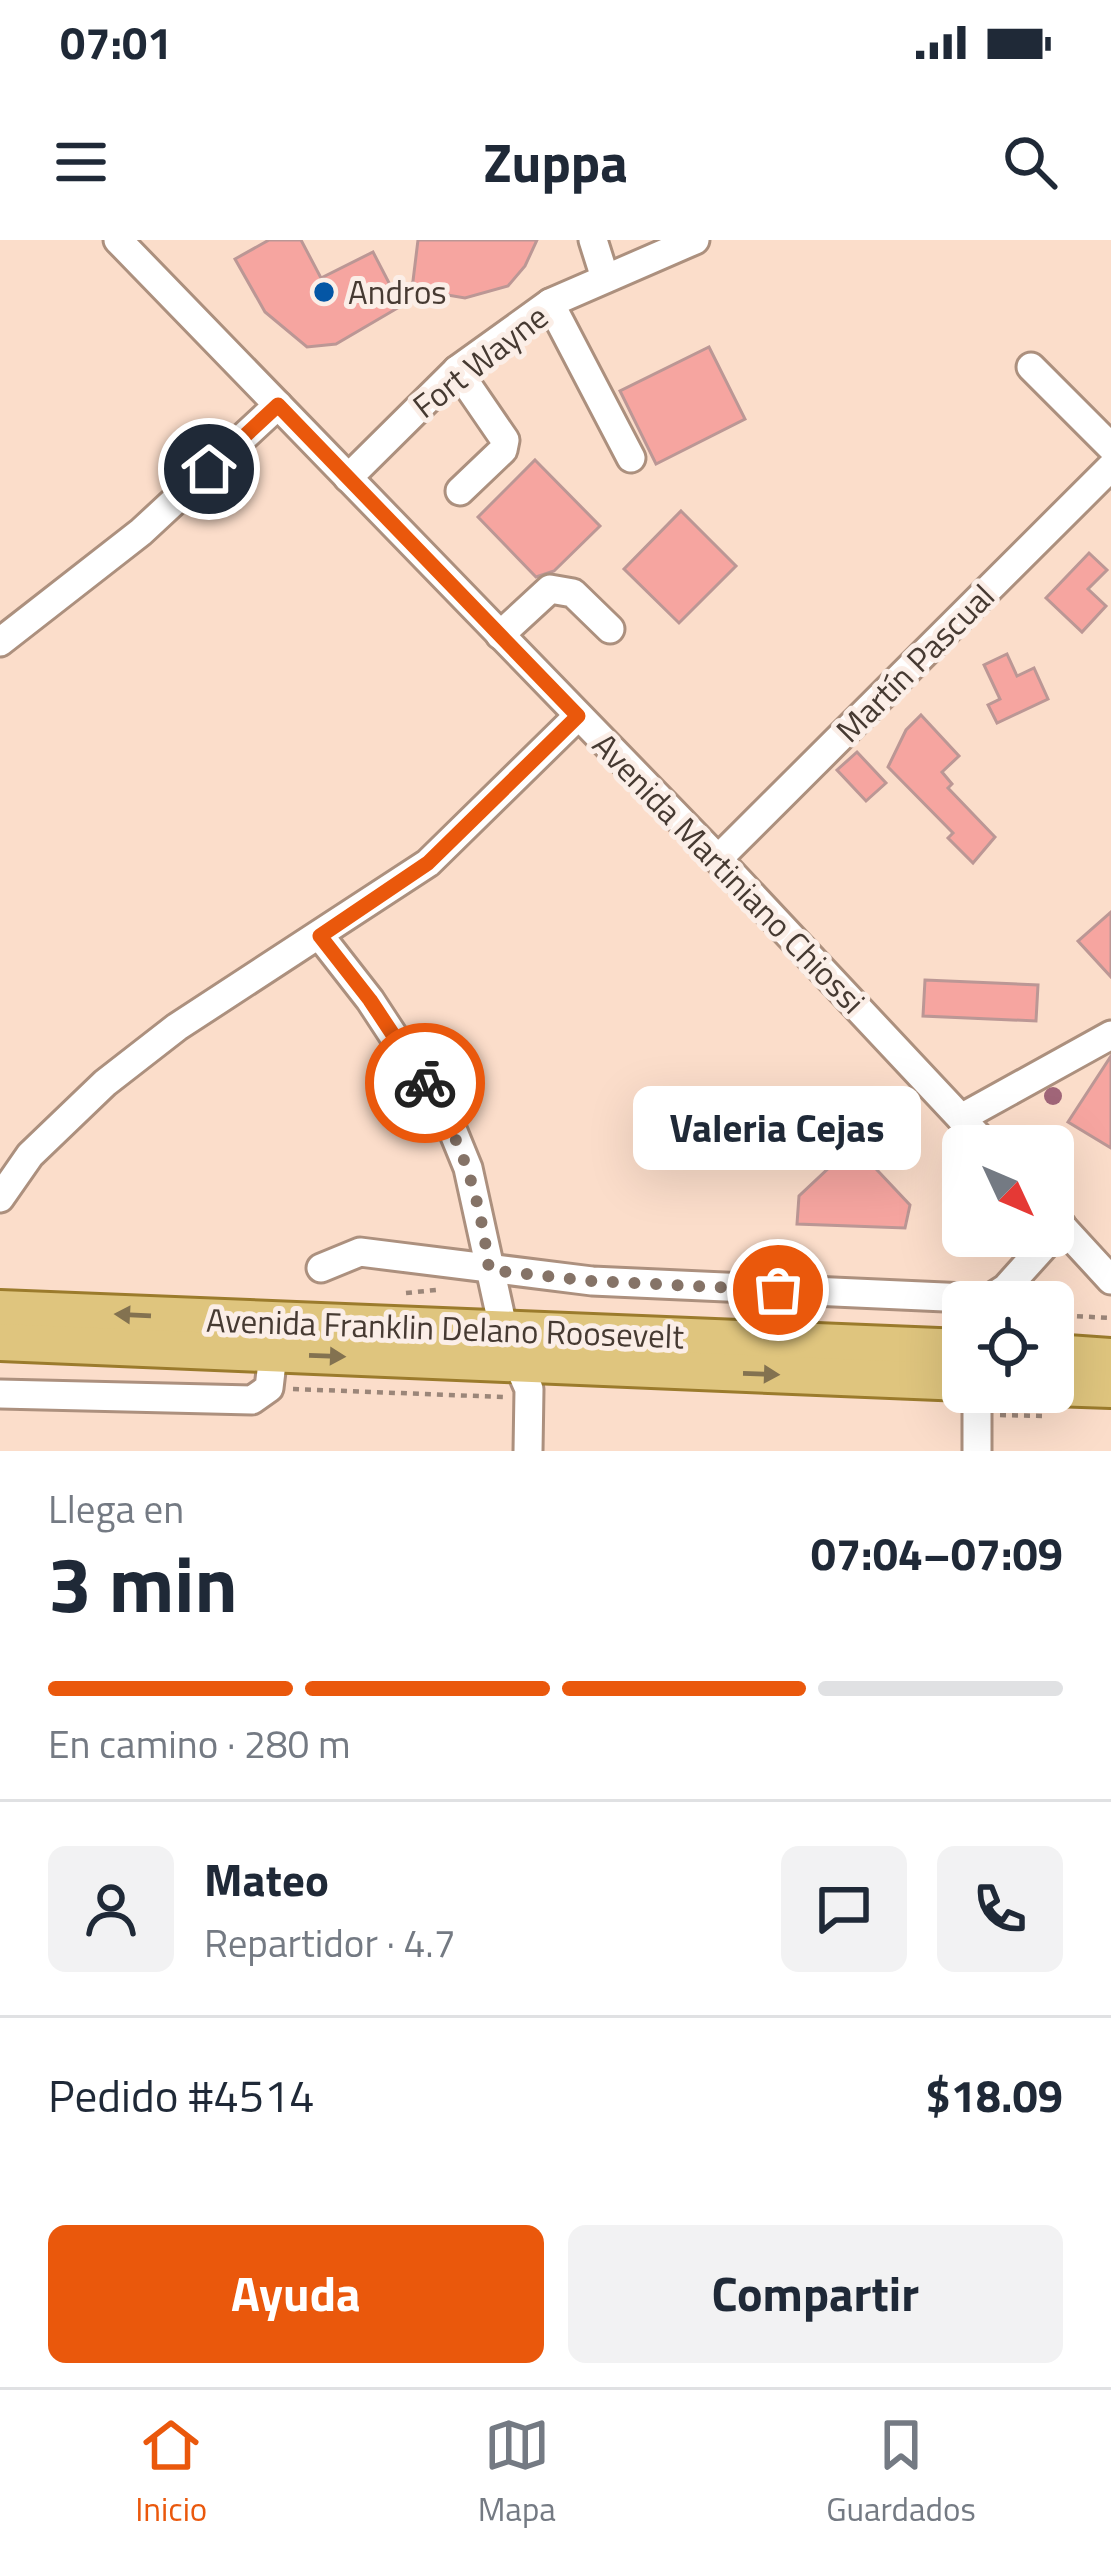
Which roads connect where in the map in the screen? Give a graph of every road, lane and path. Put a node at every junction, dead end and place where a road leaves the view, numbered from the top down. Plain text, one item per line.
1 (118, 240) edge
2 (593, 240) edge
3 (695, 240) edge
4 (605, 278) junction
5 (550, 303) junction
6 (1030, 367) dead end
7 (457, 370) junction
8 (278, 405) junction
9 (1111, 447) edge
10 (631, 458) dead end
11 (1111, 467) edge
12 (348, 478) junction
13 (460, 491) dead end
14 (610, 628) dead end
15 (500, 635) junction
16 (0, 642) edge
17 (578, 716) junction
18 (718, 859) junction
19 (320, 936) junction
20 (1111, 1035) edge
21 (961, 1118) junction
22 (968, 1125) edge
23 (0, 1198) edge
24 (1074, 1239) edge
25 (1030, 1257) edge
26 (321, 1268) dead end
27 (489, 1270) junction
28 (1111, 1280) edge
29 (0, 1309) edge
30 (1074, 1316) edge
31 (1111, 1318) edge
32 (0, 1342) edge
33 (511, 1348) junction
34 (942, 1348) edge
35 (273, 1354) junction
36 (1074, 1354) edge
37 (1111, 1357) edge
38 (942, 1380) edge
39 (1074, 1388) edge
40 (1111, 1390) edge
41 (0, 1394) edge
42 (977, 1413) edge
43 (528, 1451) edge
44 (976, 1451) edge

1 - 8 street, Avenida Martiniano Chiossi
2 - 4 street
3 - 4 street, Fort Wayne
4 - 5 street, Fort Wayne
5 - 7 street, Fort Wayne
5 - 10 street
6 - 9 street
7 - 12 street, Fort Wayne
7 - 13 street
8 - 12 street, Avenida Martiniano Chiossi
8 - 16 street
11 - 18 street, Martín Pascual
12 - 15 street, Avenida Martiniano Chiossi
14 - 15 street
15 - 17 street, Avenida Martiniano Chiossi
17 - 18 street, Avenida Martiniano Chiossi
17 - 19 street
18 - 21 street, Avenida Martiniano Chiossi
19 - 23 street
19 - 27 street
20 - 21 street
21 - 22 street, Avenida Martiniano Chiossi
24 - 28 street
25 - 27 street
26 - 27 street
27 - 33 street
33 -> 29 main road, Avenida Franklin Delano Roosevelt
30 - 31 path
32 - 35 main road, Avenida Franklin Delano Roosevelt
33 - 34 main road, Avenida Franklin Delano Roosevelt
35 -> 33 main road, Avenida Franklin Delano Roosevelt
33 -> 38 main road, Avenida Franklin Delano Roosevelt
33 - 43 street
35 - 41 street, Avenida Franklin Delano Roosevelt
36 - 37 main road
39 - 40 main road
42 - 44 street

